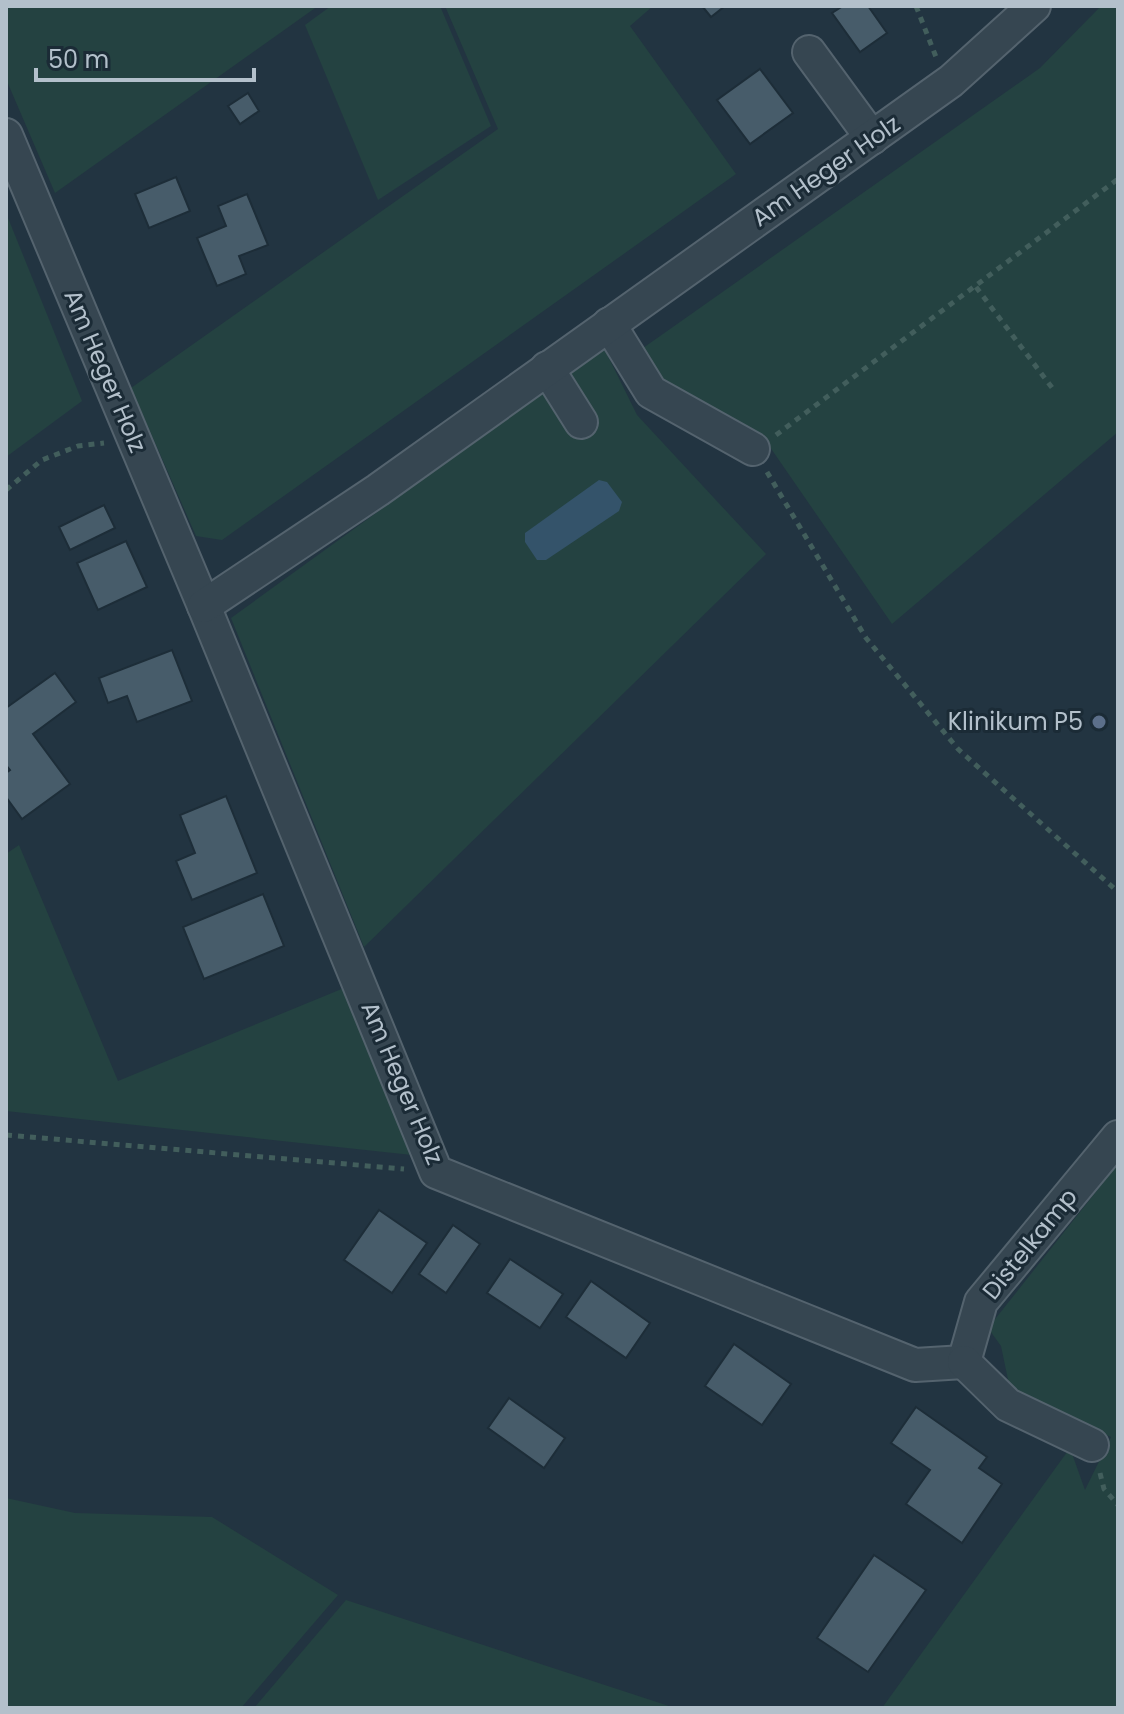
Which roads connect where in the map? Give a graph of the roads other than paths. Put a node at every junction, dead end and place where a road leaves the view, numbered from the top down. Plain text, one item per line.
1 (1034, 6) edge
2 (809, 52) dead end
3 (6, 135) edge
4 (872, 138) junction
5 (609, 324) junction
6 (547, 368) junction
7 (581, 422) dead end
8 (753, 449) road end
9 (204, 606) junction
10 (1118, 1137) edge
11 (964, 1362) junction
12 (1092, 1445) road end

1 - 4 street, Am Heger Holz
2 - 4 street
3 - 9 street, Am Heger Holz
4 - 5 street, Am Heger Holz
5 - 6 street, Am Heger Holz
5 - 8 street
6 - 7 street
6 - 9 street, Am Heger Holz
9 - 11 street, Am Heger Holz
10 - 11 street, Distelkamp
11 - 12 street

